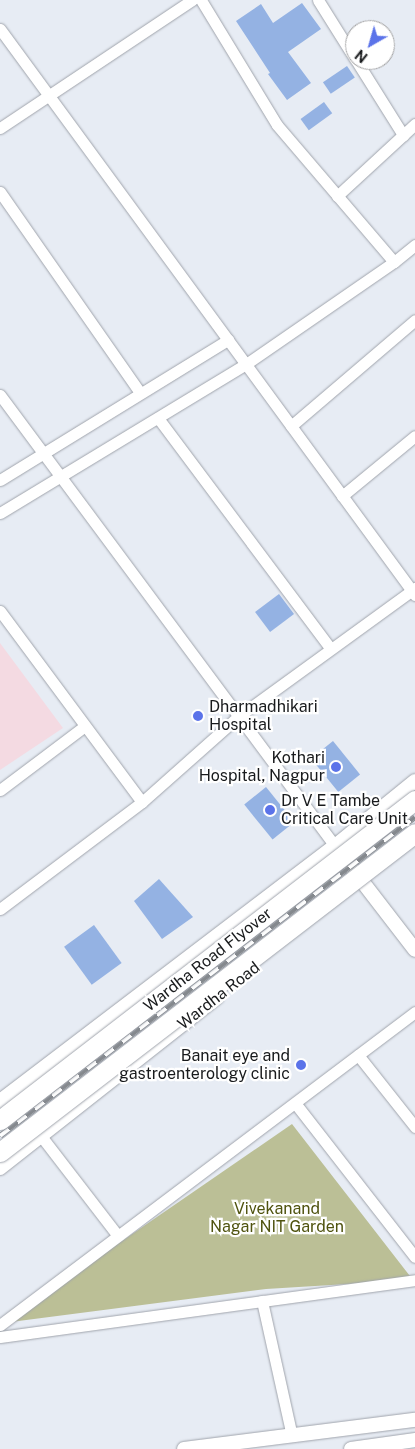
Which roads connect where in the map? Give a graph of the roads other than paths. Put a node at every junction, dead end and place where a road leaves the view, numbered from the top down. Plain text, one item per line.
1 (192, 0) edge
2 (201, 0) edge
3 (318, 0) edge
4 (0, 29) edge
5 (345, 44) edge
6 (361, 70) edge
7 (49, 96) junction
8 (415, 124) edge
9 (0, 128) edge
10 (403, 135) junction
11 (0, 192) edge
12 (337, 196) junction
13 (415, 245) edge
14 (394, 262) junction
15 (415, 320) edge
16 (229, 342) junction
17 (245, 362) junction
18 (140, 393) junction
19 (0, 395) edge
20 (158, 418) junction
21 (291, 426) junction
22 (415, 436) edge
23 (45, 455) junction
24 (58, 474) junction
25 (0, 480) edge
26 (342, 496) junction
27 (0, 514) edge
28 (414, 591) edge
29 (0, 611) edge
30 (330, 648) junction
31 (239, 716) junction
32 (85, 726) junction
33 (415, 781) edge
34 (0, 790) edge
35 (415, 800) edge
36 (142, 802) junction
37 (415, 833) edge
38 (415, 844) edge
39 (335, 846) junction
40 (364, 883) junction
41 (0, 909) edge
42 (415, 950) edge
43 (415, 1012) edge
44 (358, 1055) junction
45 (0, 1101) edge
46 (295, 1103) junction
47 (0, 1120) edge
48 (415, 1127) edge
49 (41, 1136) junction
50 (0, 1152) edge
51 (0, 1168) edge
52 (118, 1236) junction
53 (415, 1257) edge
54 (415, 1280) edge
55 (262, 1301) junction
56 (0, 1325) edge
57 (0, 1338) edge
58 (415, 1420) edge
59 (292, 1436) junction
60 (415, 1440) edge
61 (184, 1449) edge
62 (351, 1449) edge

1 - 7 street
2 - 12 street
3 - 5 street
4 - 7 street
6 - 10 street
7 - 9 street
7 - 16 street
8 - 10 street
10 - 12 street
11 - 18 street
12 - 14 street
13 - 14 street
14 - 17 street
15 - 21 street
16 - 17 street
16 - 18 street
17 - 20 street
17 - 21 street
18 - 23 street
19 - 23 street
20 - 24 street
20 - 30 street
21 - 26 street
22 - 26 street
23 - 24 street
23 - 25 street
24 - 27 street
24 - 31 street
26 - 28 street
28 - 30 street
29 - 32 street
30 - 31 street
31 - 36 street
31 - 39 street
32 - 34 street
32 - 36 street
33 - 39 street
35 - 47 highway, Wardha Road Flyover, bridge
36 - 41 street
37 - 50 highway, Wardha Road Flyover, bridge
38 - 40 street, Wardha Road
39 - 40 street
39 - 45 street
40 - 42 street
40 - 49 street, Wardha Road
43 - 44 street
44 - 46 street
44 - 48 street
46 - 52 street
46 - 53 street
49 - 51 street, Wardha Road
49 - 52 street
52 - 56 street
54 - 55 street
55 - 57 street
55 - 59 street
58 - 59 street
59 - 61 street
60 - 62 street

